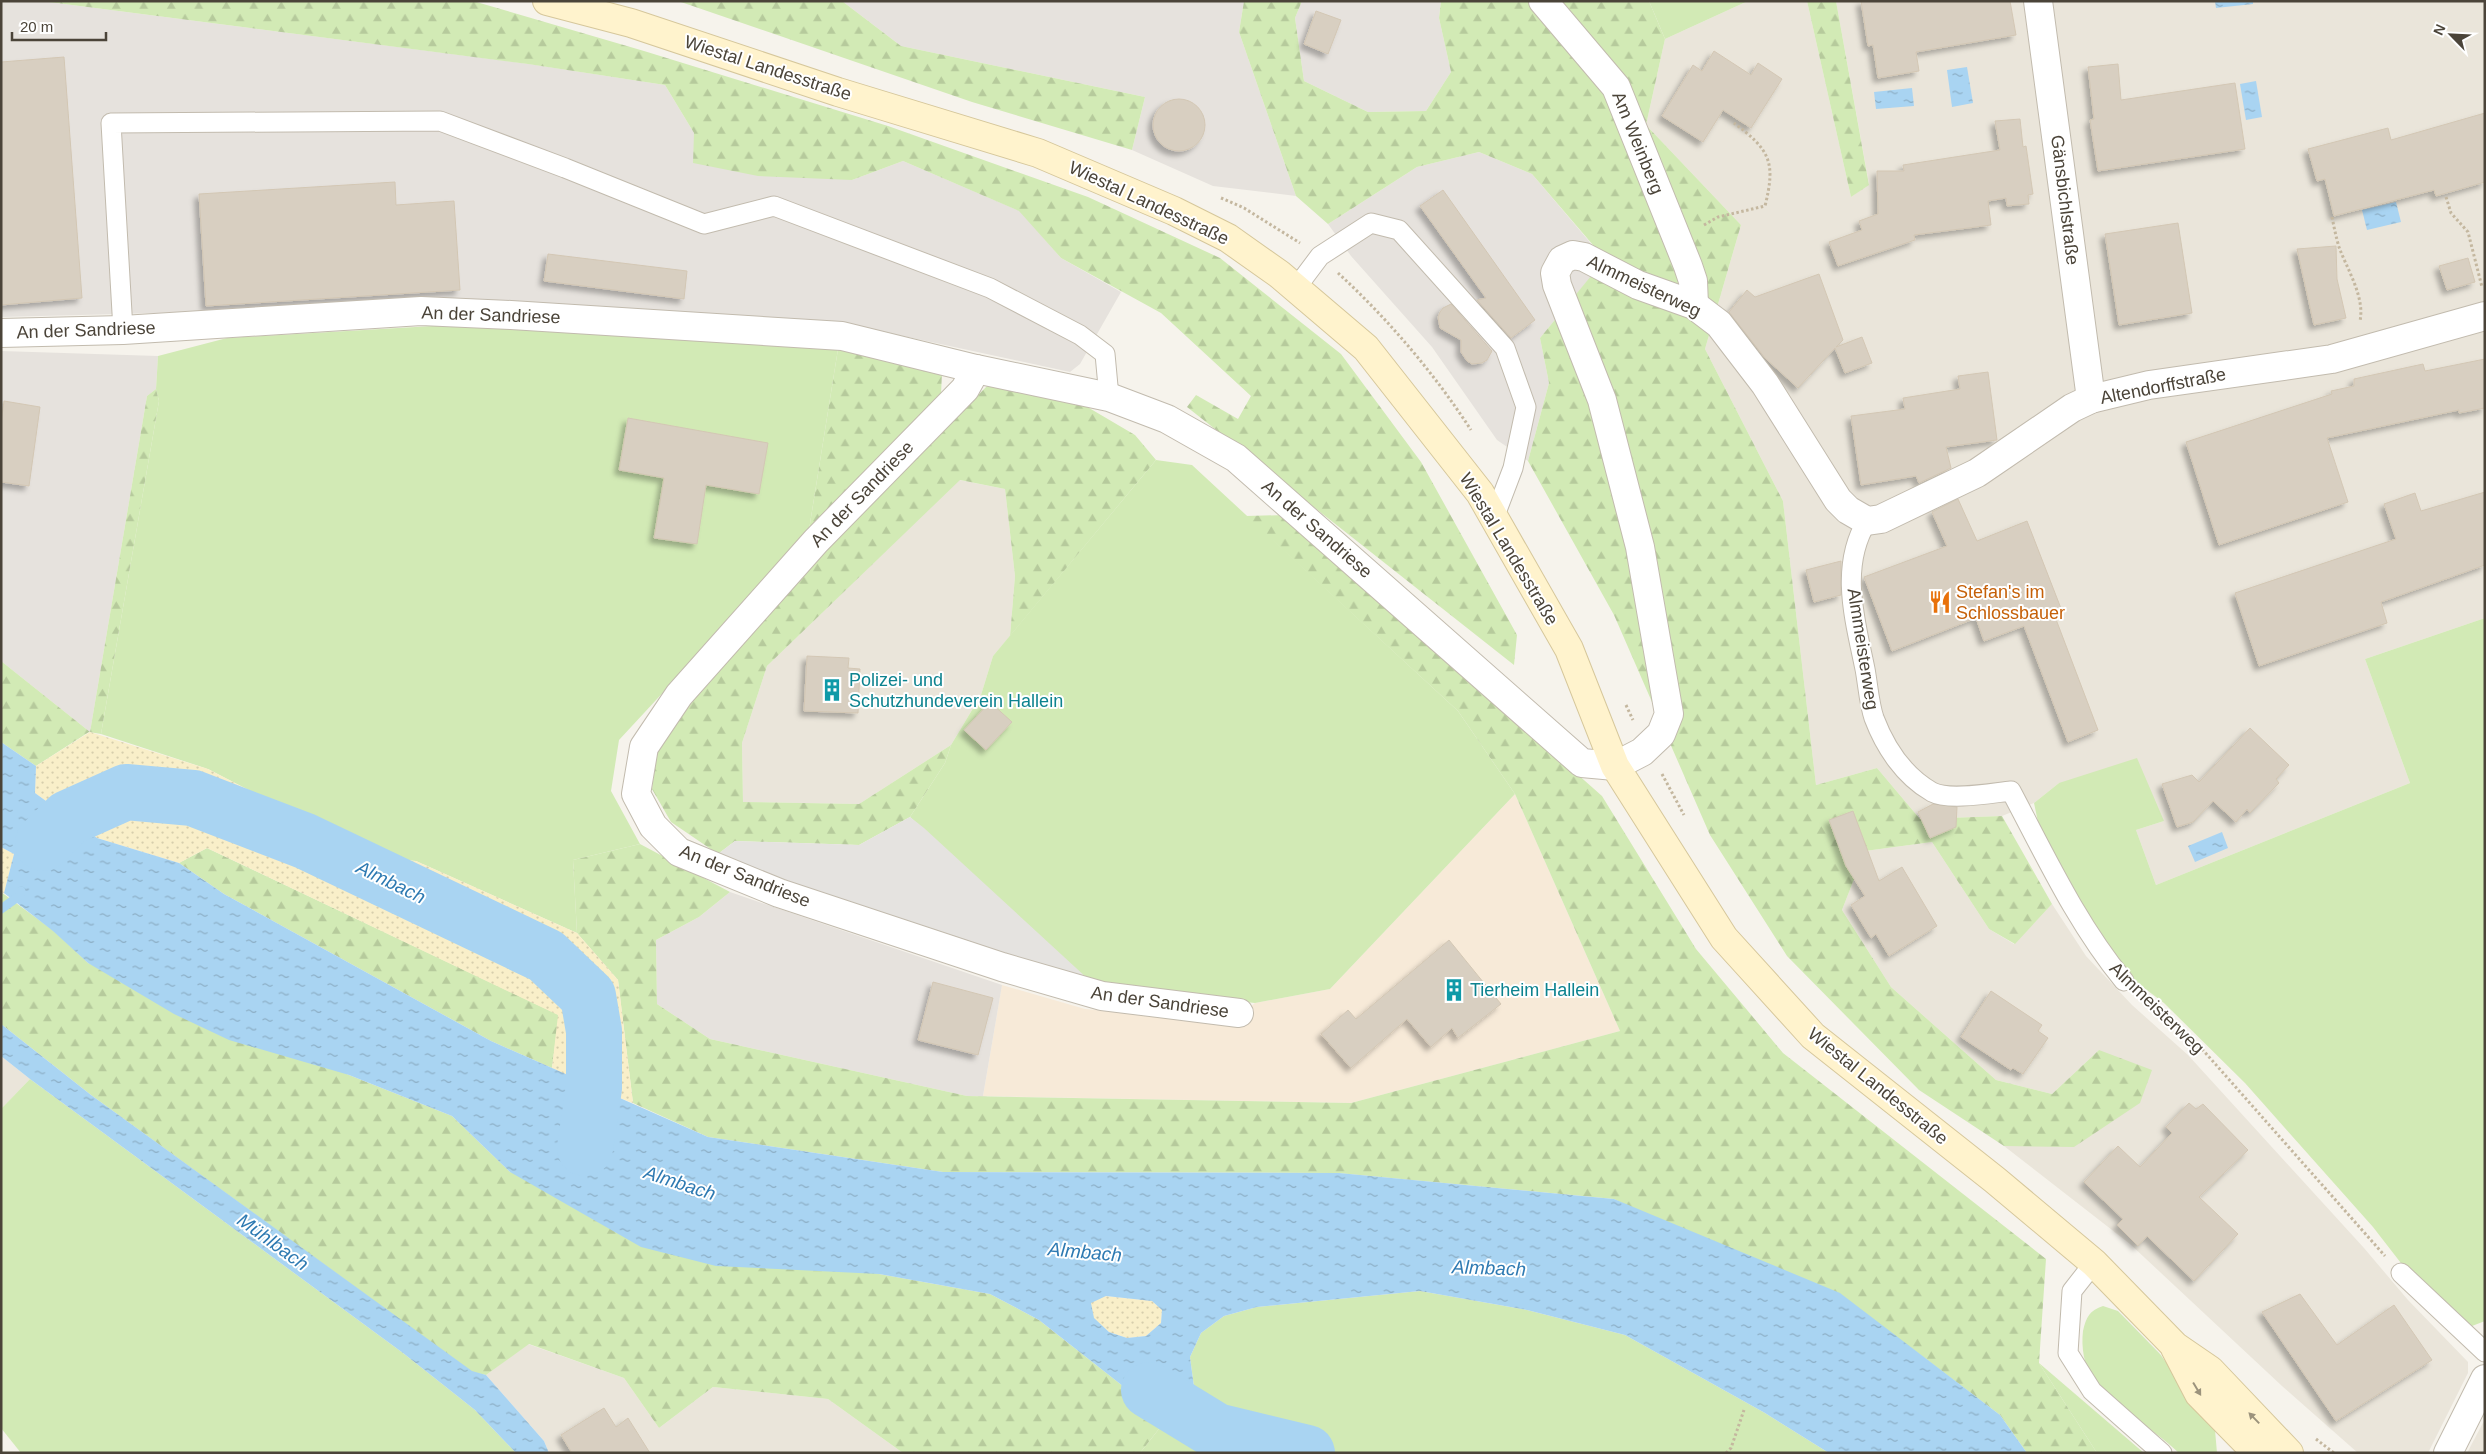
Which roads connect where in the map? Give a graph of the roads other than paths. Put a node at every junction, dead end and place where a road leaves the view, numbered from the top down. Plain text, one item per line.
1 (547, 1) edge
2 (1543, 1) edge
3 (2038, 1) edge
4 (1296, 288) junction
5 (1694, 306) junction
6 (2485, 316) edge
7 (123, 330) junction
8 (1, 333) edge
9 (976, 369) junction
10 (1109, 397) junction
11 (2091, 399) junction
12 (1494, 518) junction
13 (1867, 521) junction
14 (1615, 766) junction
15 (2124, 981) road end
16 (1239, 1013) dead end
17 (2094, 1264) junction
18 (2400, 1273) road end
19 (2175, 1346) junction
20 (2485, 1352) edge
21 (2485, 1379) edge
22 (2162, 1453) edge
23 (2257, 1453) edge
24 (2289, 1453) edge
25 (2448, 1453) edge

1 - 4 main road, Wiestal Landesstraße
2 - 5 street, Am Weinberg
3 - 11 street, Gänsbichlstraße
4 - 12 main road, Wiestal Landesstraße
4 - 12 lane
5 - 13 street, Almmeisterweg
5 - 14 street, Almmeisterweg
6 - 11 street, Altendorffstraße
7 - 8 street, An der Sandriese
7 - 9 street, An der Sandriese
7 - 10 lane
9 - 10 street, An der Sandriese
9 - 16 street, An der Sandriese
10 - 14 street, An der Sandriese
11 - 13 street, Altendorffstraße
12 - 14 main road, Wiestal Landesstraße
13 - 15 lane, Almmeisterweg
14 - 17 main road, Wiestal Landesstraße
17 - 19 main road, Wiestal Landesstraße
17 - 22 lane
18 - 20 lane
19 -> 23 main road, Wiestal Landesstraße
24 -> 19 main road, Wiestal Landesstraße
21 - 25 street

